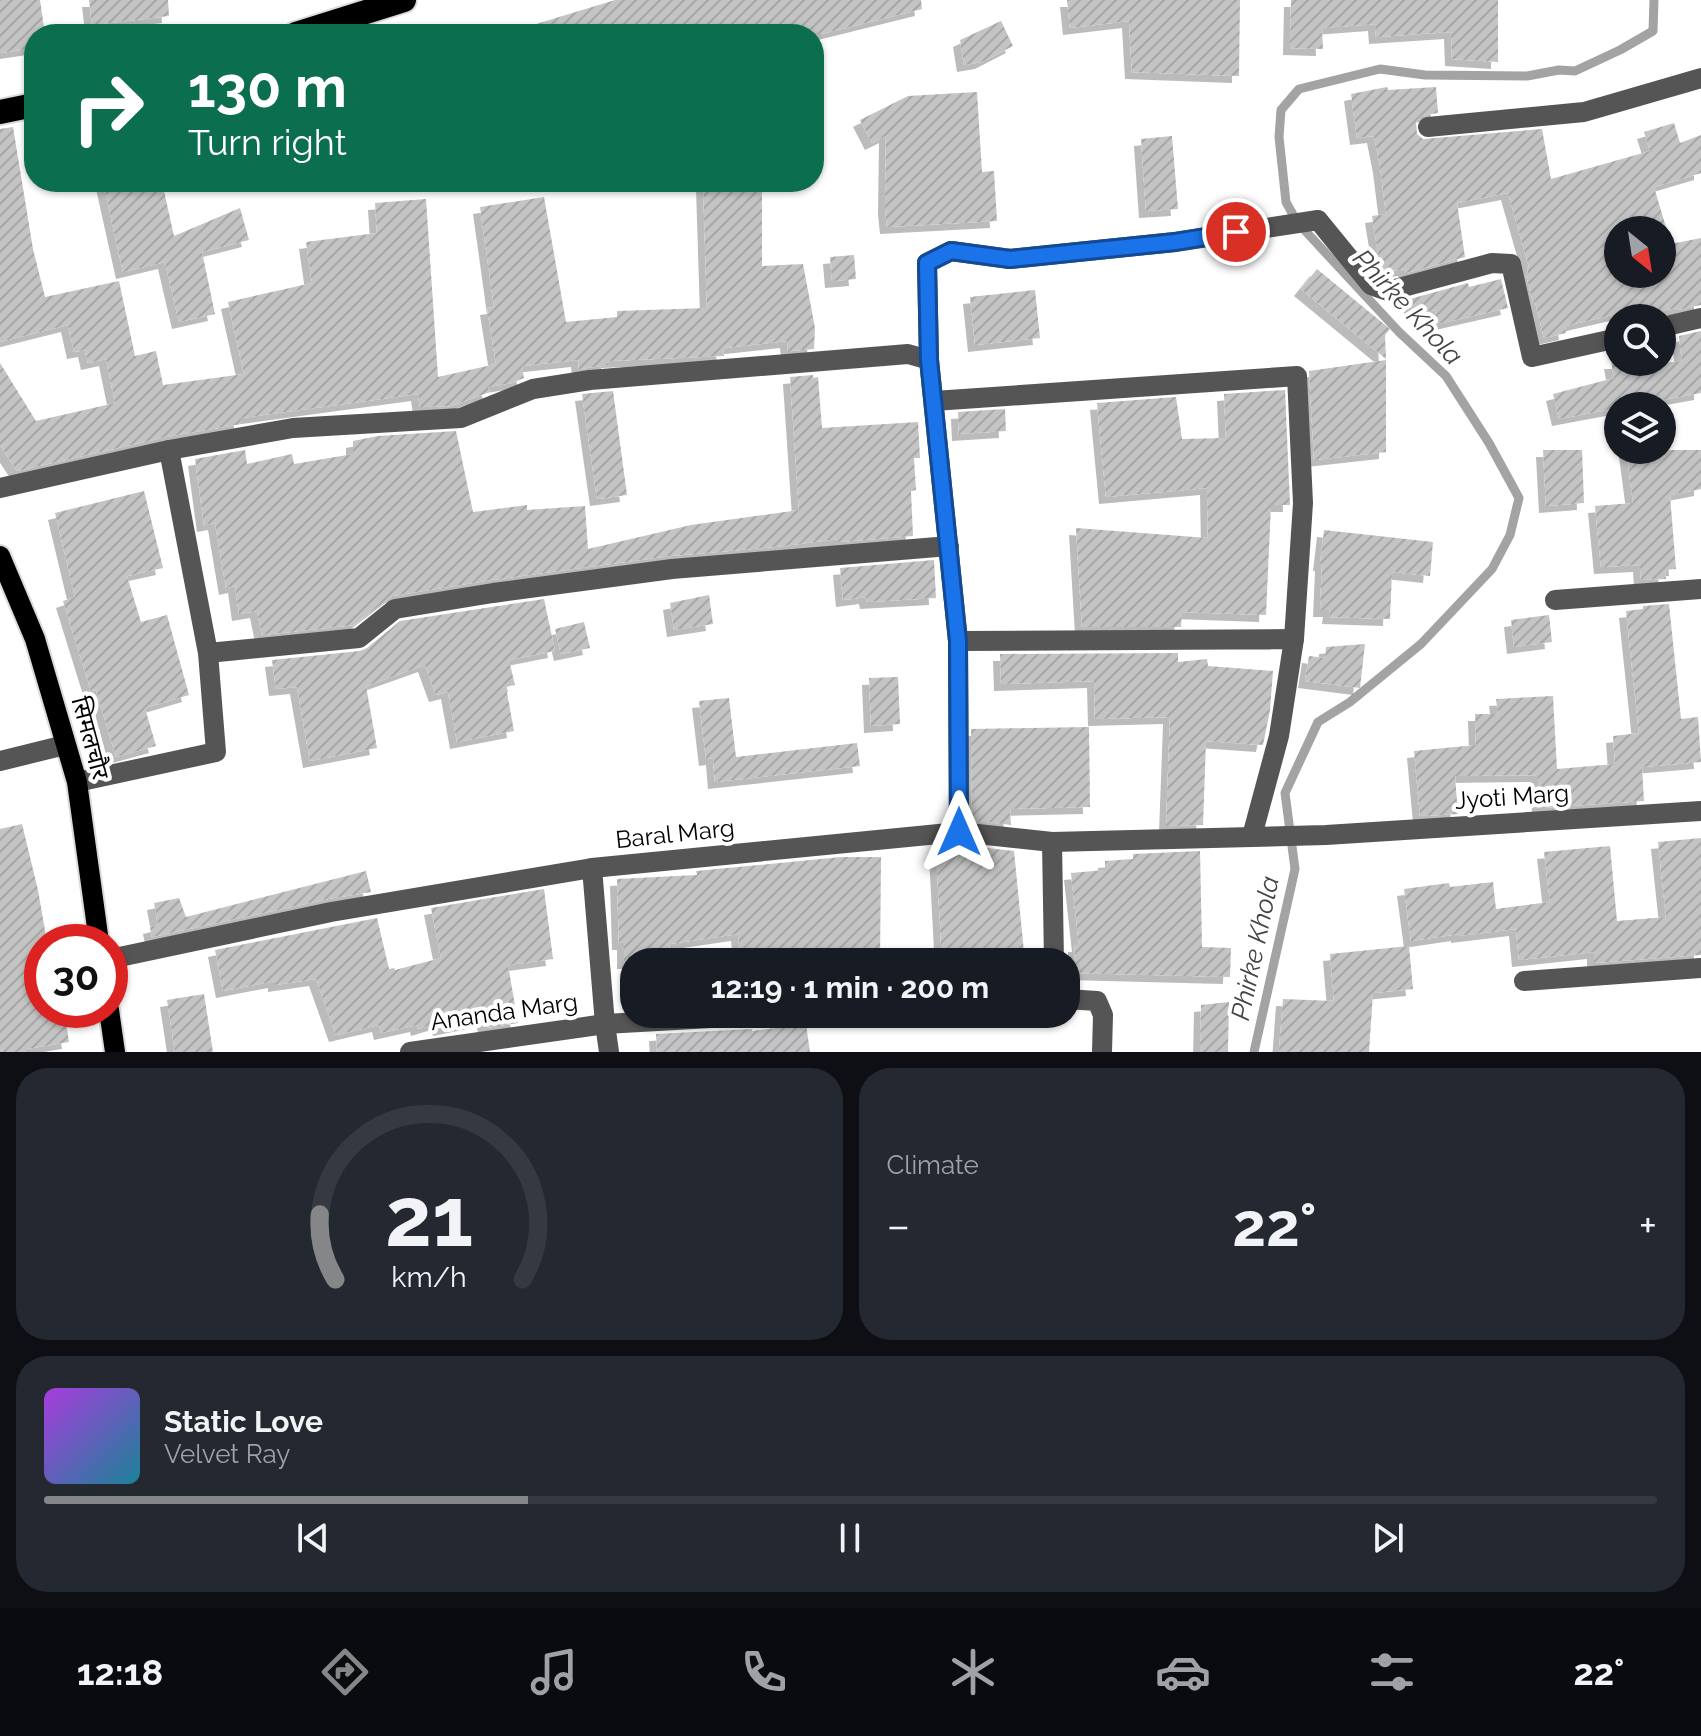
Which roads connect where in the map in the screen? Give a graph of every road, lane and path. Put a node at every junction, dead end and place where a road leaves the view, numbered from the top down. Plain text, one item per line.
1 (404, 0) edge
2 (328, 24) edge
3 (1701, 78) edge
4 (24, 107) edge
5 (0, 112) edge
6 (1428, 127) dead end
7 (1701, 318) edge
8 (1676, 324) edge
9 (1604, 341) edge
10 (929, 360) junction
11 (934, 401) junction
12 (169, 450) junction
13 (0, 488) edge
14 (949, 546) junction
15 (0, 556) edge
16 (1701, 589) edge
17 (1555, 600) dead end
18 (1294, 639) junction
19 (958, 641) junction
20 (208, 653) junction
21 (65, 745) junction
22 (0, 761) edge
23 (77, 782) junction
24 (1701, 811) edge
25 (959, 832) junction
26 (1252, 836) junction
27 (1052, 842) junction
28 (592, 868) junction
29 (97, 924) edge
30 (1054, 948) edge
31 (128, 955) edge
32 (1701, 968) edge
33 (1524, 981) dead end
34 (1080, 1000) edge
35 (620, 1023) edge
36 (605, 1024) junction
37 (112, 1028) edge
38 (115, 1052) edge
39 (410, 1052) edge
40 (609, 1052) edge
41 (1102, 1052) edge

1 - 2 highway
3 - 6 street
4 - 5 highway
7 - 8 street
9 - 10 street
10 - 11 street
10 - 12 street
11 - 14 street
11 - 18 street
12 - 13 street
12 - 20 street
14 - 19 street
14 - 20 street
15 - 21 main road, सिमलचौर
16 - 17 street
18 - 19 street
18 - 26 street
19 - 25 street
20 - 23 street
21 - 22 street
21 - 23 main road, सिमलचौर
23 - 29 main road, सिमलचौर
24 - 26 street, Jyoti Marg
25 - 27 street, Baral Marg
25 - 28 street, Baral Marg
26 - 27 street, Baral Marg
27 - 30 street
28 - 31 street, Baral Marg
28 - 36 street, Ananda Marg
32 - 33 street
34 - 41 street
35 - 36 street, Ananda Marg
36 - 39 street, Ananda Marg
36 - 40 street, Ananda Marg
37 - 38 main road

